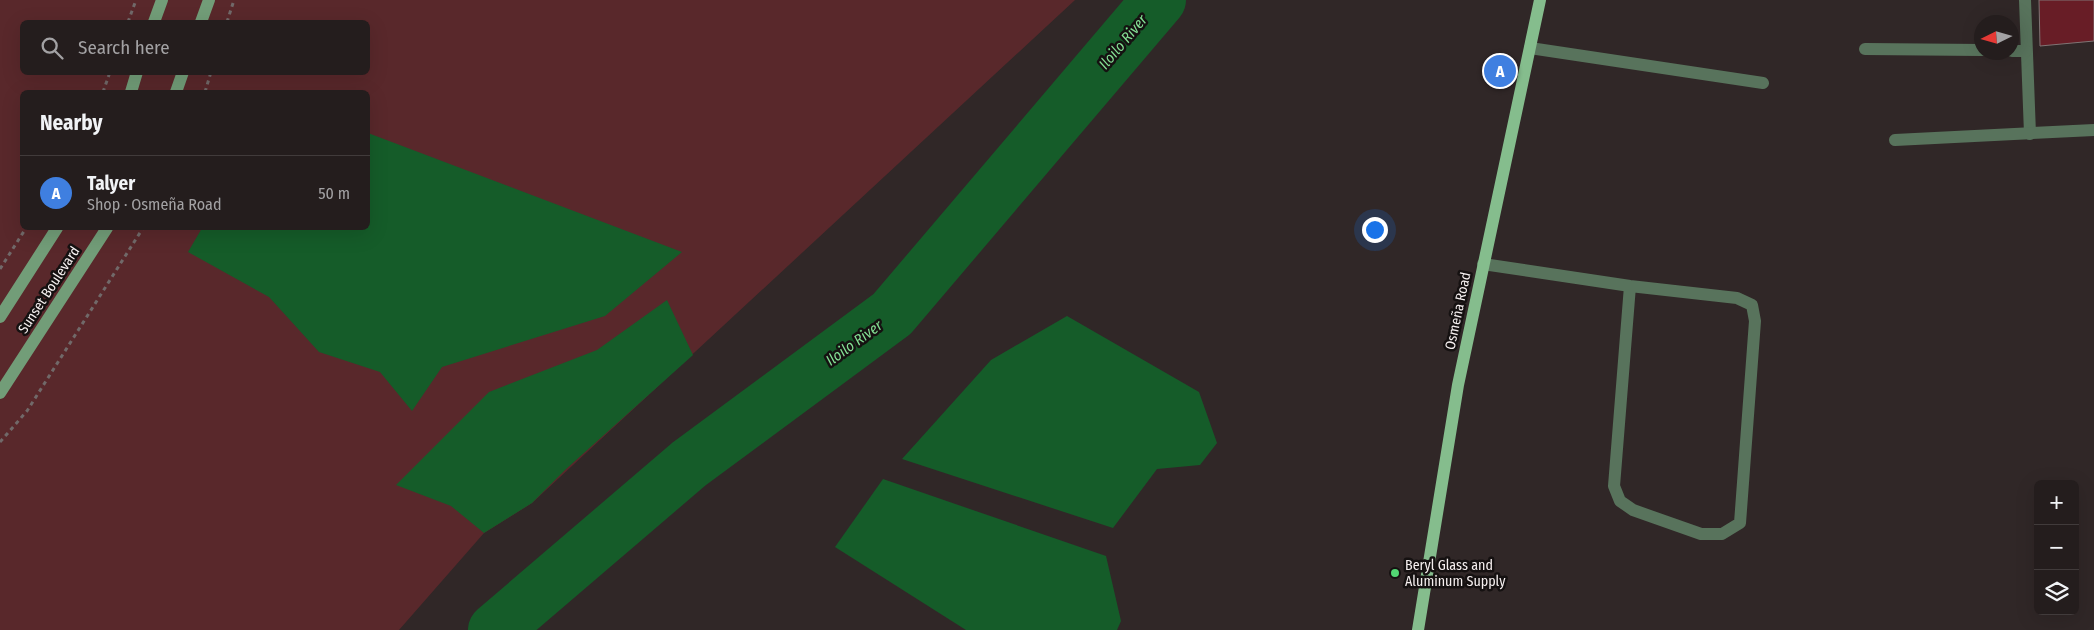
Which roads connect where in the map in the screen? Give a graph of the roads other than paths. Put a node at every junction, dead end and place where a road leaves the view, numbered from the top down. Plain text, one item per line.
1 (162, 0) edge
2 (209, 0) edge
3 (1540, 0) edge
4 (2025, 0) edge
5 (155, 20) edge
6 (202, 20) edge
7 (1530, 48) junction
8 (1866, 49) dead end
9 (1974, 50) edge
10 (2019, 50) edge
11 (2026, 51) junction
12 (136, 75) edge
13 (182, 75) edge
14 (1764, 84) dead end
15 (131, 90) edge
16 (177, 90) edge
17 (2094, 130) edge
18 (2030, 134) junction
19 (1895, 140) dead end
20 (56, 230) edge
21 (106, 230) edge
22 (1483, 264) junction
23 (1630, 286) junction
24 (0, 317) edge
25 (0, 393) edge
26 (1418, 630) edge

1 - 5 main road
2 - 6 main road
3 - 7 main road, Osmeña Road
4 - 11 street
7 - 14 street
7 - 22 main road, Osmeña Road
8 - 9 street
10 - 11 street
11 - 18 street
12 - 15 main road
13 - 16 main road
17 - 18 street
18 - 19 street
20 - 24 main road, Sunset Boulevard
21 - 25 main road, Sunset Boulevard
22 - 23 street
22 - 26 main road, Osmeña Road
23 - 23 street

